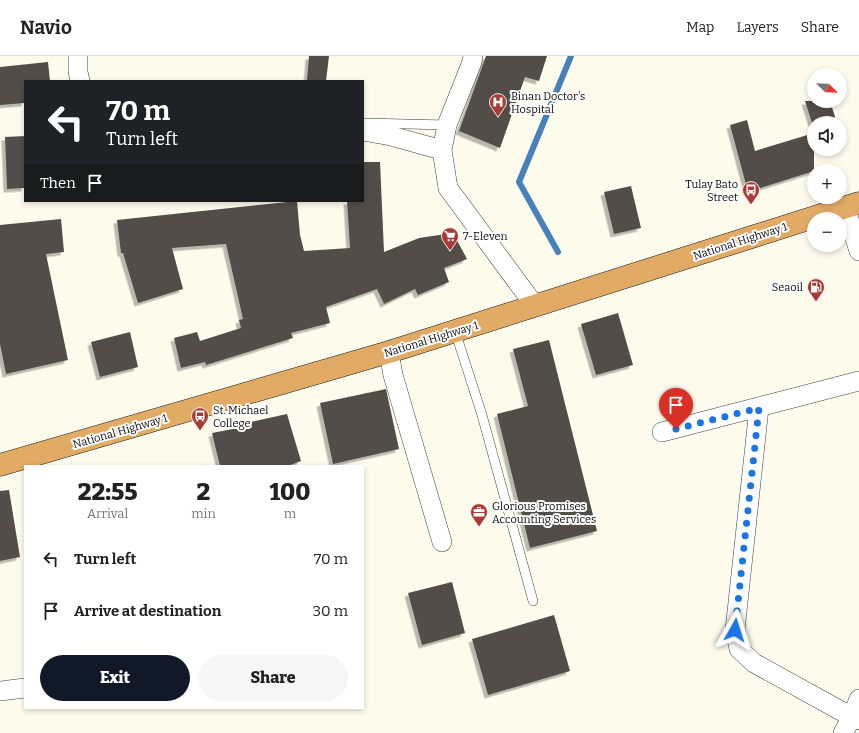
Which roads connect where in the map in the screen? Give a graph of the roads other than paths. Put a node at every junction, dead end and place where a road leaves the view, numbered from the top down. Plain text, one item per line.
1 (78, 56) edge
2 (473, 56) edge
3 (80, 80) edge
4 (447, 125) junction
5 (365, 127) edge
6 (442, 150) junction
7 (852, 205) edge
8 (859, 251) edge
9 (535, 306) junction
10 (455, 331) junction
11 (389, 352) junction
12 (859, 381) edge
13 (759, 408) junction
14 (662, 432) dead end
15 (26, 462) edge
16 (0, 465) edge
17 (442, 542) dead end
18 (533, 601) dead end
19 (24, 688) edge
20 (0, 691) edge
21 (859, 700) edge
22 (851, 723) edge

1 - 3 street
2 - 4 street
4 - 5 lane
4 - 6 street
5 - 6 street
6 - 9 street
7 - 8 street
7 - 9 highway, National Highway 1
9 - 10 highway, National Highway 1
10 - 11 highway, National Highway 1
10 - 18 lane
11 - 15 highway, National Highway 1
11 - 17 street
12 - 13 street
13 - 14 street
13 - 22 street
15 - 16 highway, National Highway 1
19 - 20 street
21 - 22 street

